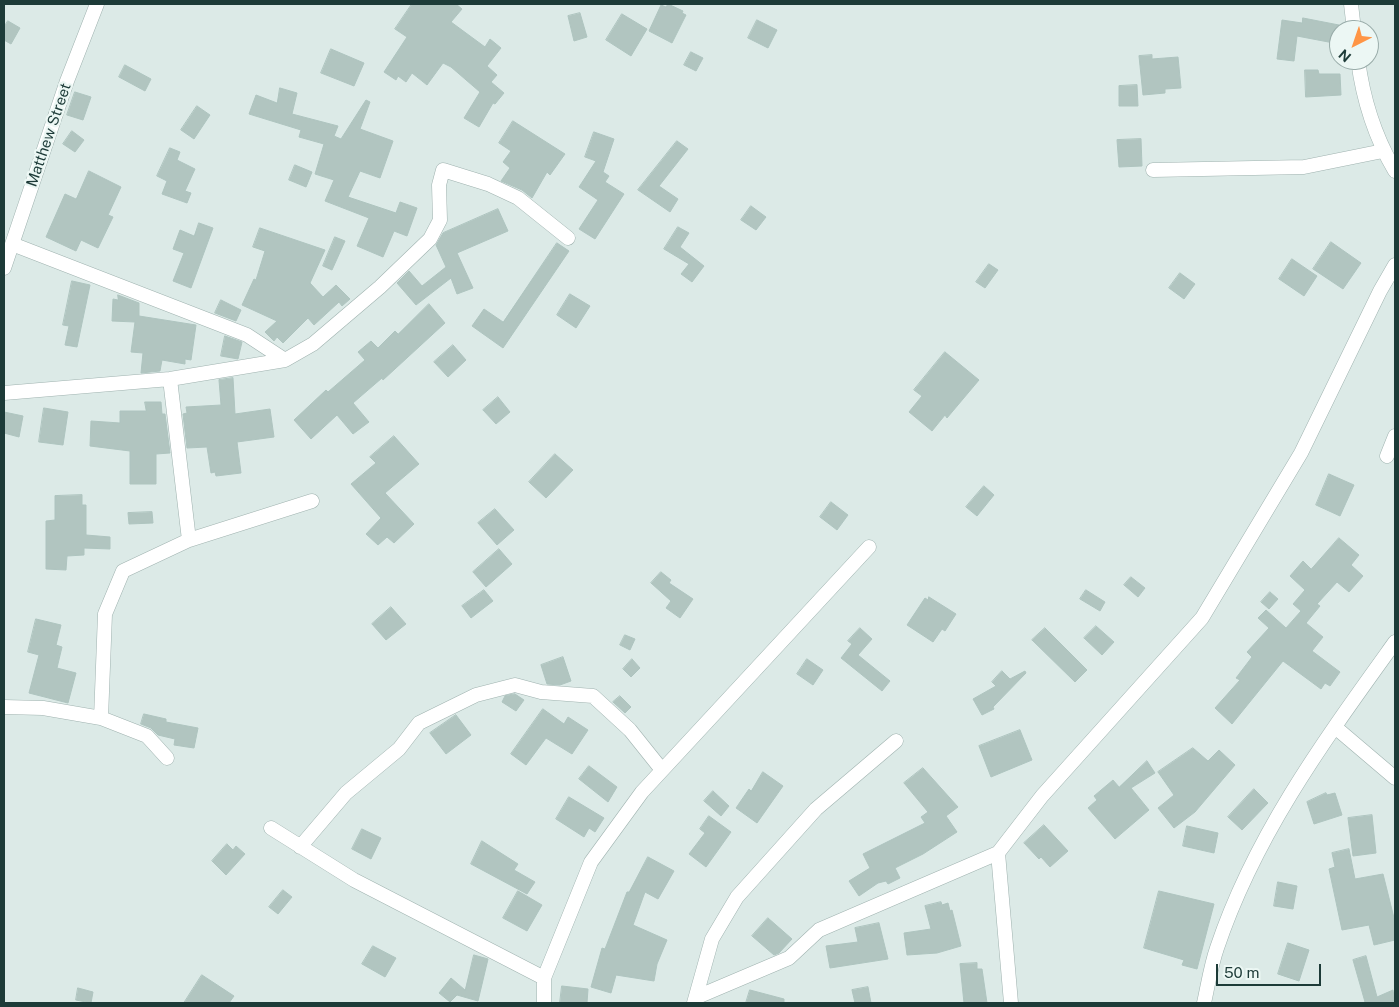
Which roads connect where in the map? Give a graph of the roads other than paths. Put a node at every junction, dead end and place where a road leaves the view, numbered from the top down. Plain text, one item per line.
1 (97, 4) edge
2 (1351, 4) edge
3 (1353, 20) edge
4 (1360, 70) edge
5 (1383, 151) junction
6 (1153, 170) dead end
7 (1395, 171) edge
8 (568, 238) dead end
9 (12, 244) junction
10 (1395, 265) edge
11 (4, 268) edge
12 (285, 360) junction
13 (170, 379) junction
14 (4, 393) edge
15 (1395, 436) edge
16 (1387, 456) dead end
17 (312, 500) dead end
18 (189, 540) junction
19 (869, 547) dead end
20 (1395, 642) edge
21 (4, 707) edge
22 (100, 718) junction
23 (1335, 727) junction
24 (896, 741) dead end
25 (167, 758) dead end
26 (662, 770) junction
27 (1395, 778) edge
28 (271, 828) dead end
29 (300, 847) junction
30 (998, 853) junction
31 (544, 978) junction
32 (696, 1000) edge
33 (544, 1003) edge
34 (1011, 1003) edge
35 (1204, 1003) edge

1 - 9 street, Matthew Street
2 - 3 street
4 - 5 street
5 - 6 street
5 - 7 street
8 - 12 street
9 - 11 street, Matthew Street
9 - 12 street
10 - 30 street
12 - 13 street
13 - 14 street
13 - 18 street
15 - 16 street
17 - 18 street
18 - 22 street
19 - 26 street
20 - 23 street
21 - 22 street
22 - 25 street
23 - 27 street
23 - 35 street
24 - 32 street
26 - 29 street
26 - 31 street
28 - 29 street
29 - 31 street
30 - 32 street
30 - 34 street
31 - 33 street

